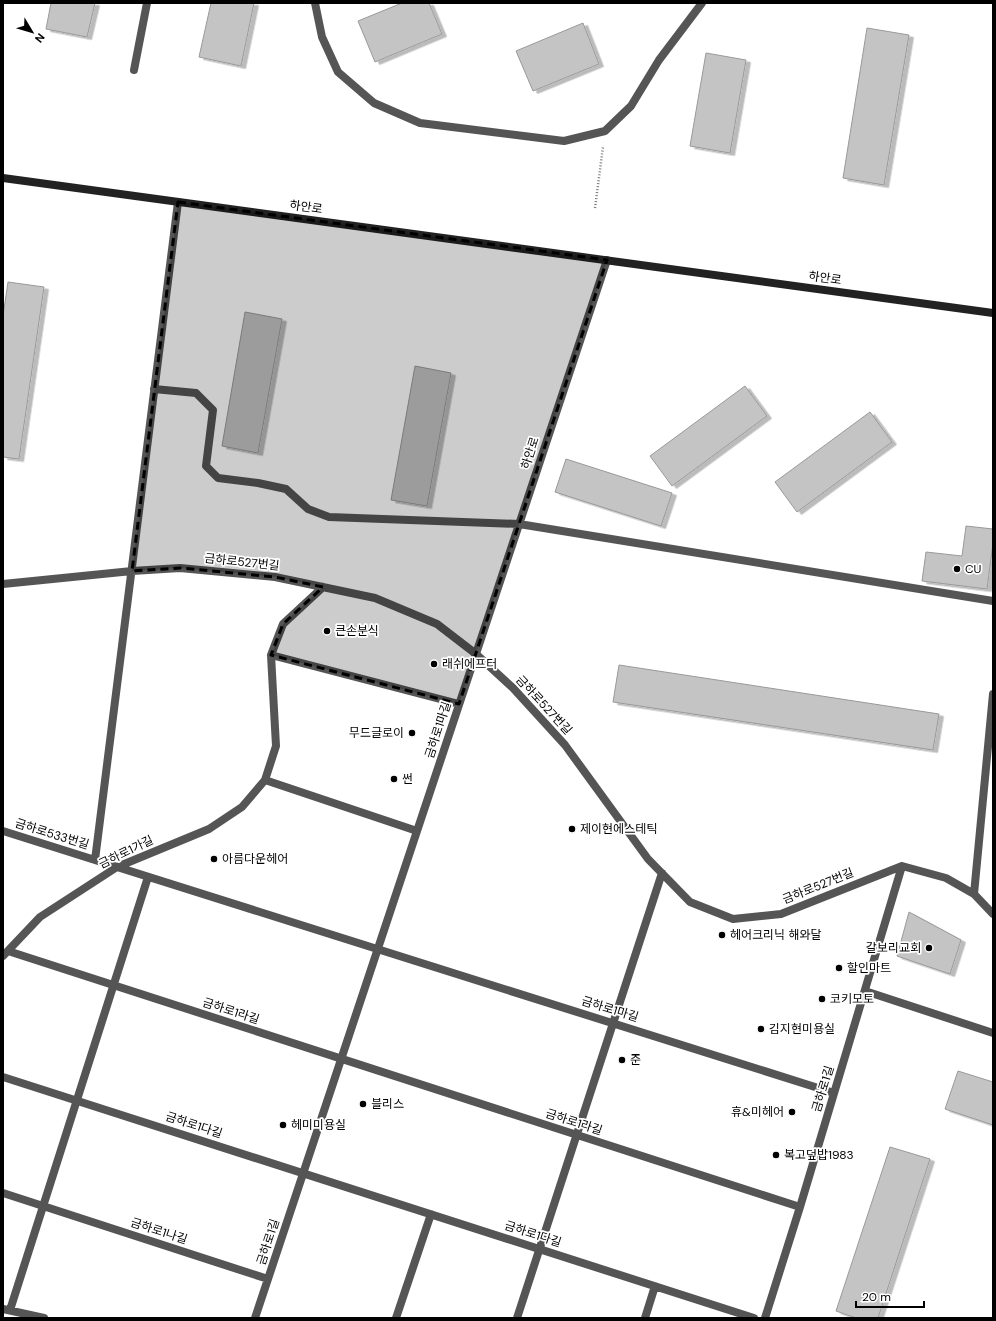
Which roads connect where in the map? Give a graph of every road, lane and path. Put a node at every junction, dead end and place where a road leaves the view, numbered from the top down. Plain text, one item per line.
1 (147, 3) edge
2 (315, 3) edge
3 (702, 3) edge
4 (134, 70) dead end
5 (605, 131) junction
6 (3, 178) edge
7 (178, 202) junction
8 (595, 208) dead end
9 (607, 260) junction
10 (993, 313) edge
11 (154, 389) junction
12 (519, 524) junction
13 (132, 571) junction
14 (3, 584) edge
15 (323, 587) junction
16 (993, 601) edge
17 (476, 654) junction
18 (271, 655) junction
19 (993, 694) edge
20 (459, 704) junction
21 (265, 780) junction
22 (3, 831) edge
23 (417, 831) junction
24 (95, 860) junction
25 (902, 866) junction
26 (117, 867) junction
27 (662, 873) junction
28 (148, 877) junction
29 (974, 894) junction
30 (993, 914) edge
31 (378, 949) junction
32 (5, 953) edge
33 (113, 986) junction
34 (865, 991) junction
35 (613, 1023) junction
36 (993, 1033) edge
37 (341, 1059) junction
38 (3, 1077) edge
39 (834, 1093) junction
40 (77, 1100) junction
41 (576, 1135) junction
42 (304, 1173) junction
43 (3, 1193) edge
44 (43, 1206) junction
45 (800, 1206) junction
46 (431, 1214) junction
47 (540, 1249) junction
48 (268, 1279) junction
49 (655, 1286) junction
50 (6, 1310) edge
51 (44, 1318) edge
52 (255, 1318) edge
53 (396, 1318) edge
54 (517, 1318) edge
55 (645, 1318) edge
56 (754, 1318) edge
57 (765, 1318) edge

1 - 4 street
2 - 5 street
3 - 5 street
5 - 8 path
6 - 7 main road, 하안로
7 - 9 main road, 하안로
7 - 11 street
9 - 10 main road, 하안로
9 - 12 street, 하안로
11 - 12 street
11 - 13 street
12 - 16 street
12 - 17 street, 하안로
13 - 14 street, 금하로527번길
13 - 15 street, 금하로527번길
13 - 24 street
15 - 17 street, 금하로527번길
15 - 18 street, 금하로1가길
17 - 20 street, 금하로1마길
17 - 27 street, 금하로527번길
18 - 20 street
18 - 21 street, 금하로1가길
19 - 29 street
20 - 23 street, 금하로1마길
21 - 23 street
21 - 26 street, 금하로1가길
22 - 24 street, 금하로533번길
23 - 31 street, 금하로1마길
24 - 26 street, 금하로533번길
25 - 27 street, 금하로527번길
25 - 29 street
25 - 34 street, 금하로1길
26 - 28 street, 금하로1마길
26 - 32 street, 금하로1가길
27 - 35 street
28 - 31 street, 금하로1마길
28 - 33 street
29 - 30 street
31 - 35 street, 금하로1마길
31 - 37 street
32 - 33 street, 금하로1라길
33 - 37 street, 금하로1라길
33 - 40 street
34 - 36 street
34 - 39 street, 금하로1길
35 - 39 street, 금하로1마길
35 - 41 street
37 - 41 street, 금하로1라길
37 - 42 street
38 - 40 street, 금하로1다길
39 - 45 street, 금하로1길
40 - 42 street, 금하로1다길
40 - 44 street
41 - 45 street, 금하로1라길
41 - 47 street
42 - 46 street, 금하로1다길
42 - 48 street, 금하로1길
43 - 44 street, 금하로1나길
44 - 48 street, 금하로1나길
44 - 50 street
45 - 57 street, 금하로1길
46 - 47 street, 금하로1다길
46 - 53 street
47 - 49 street, 금하로1다길
47 - 54 street
48 - 52 street, 금하로1길
49 - 55 street
49 - 56 street, 금하로1다길
50 - 51 street

